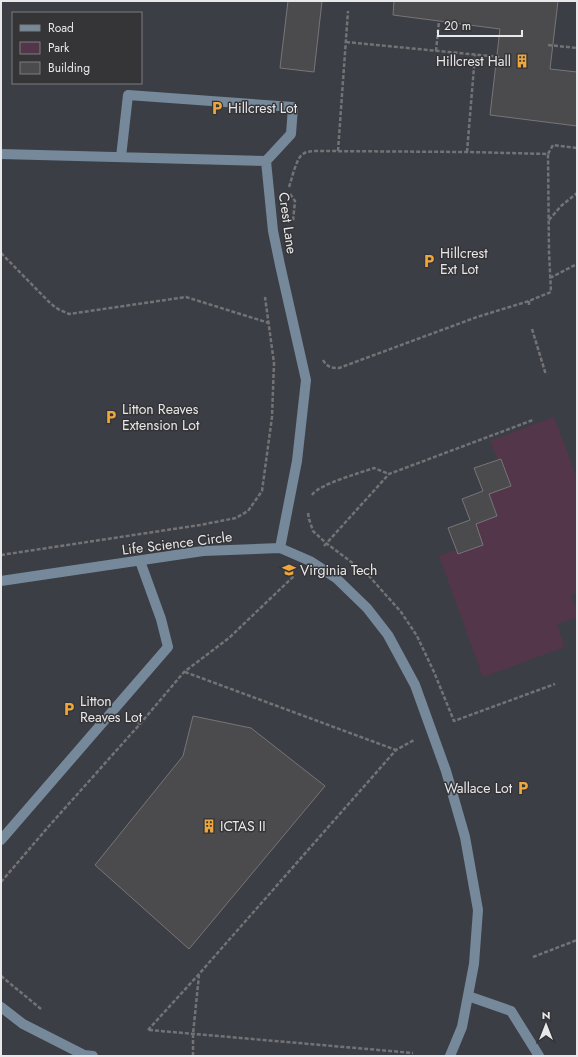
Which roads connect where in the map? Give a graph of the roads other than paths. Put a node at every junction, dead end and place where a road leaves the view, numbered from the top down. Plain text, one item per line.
1 (1, 154) edge
2 (121, 157) junction
3 (266, 161) junction
4 (280, 548) junction
5 (140, 561) junction
6 (1, 581) edge
7 (1, 840) edge
8 (468, 996) junction
9 (1, 1007) edge
10 (93, 1056) edge
11 (450, 1056) edge
12 (538, 1056) edge

1 - 2 street
2 - 3 street
2 - 3 street
3 - 4 street, Crest Lane
4 - 5 street, Life Science Circle
4 - 8 street, Life Science Circle
5 - 6 street, Life Science Circle
5 - 7 street
8 - 11 street, Life Science Circle
8 - 12 street
9 - 10 street

